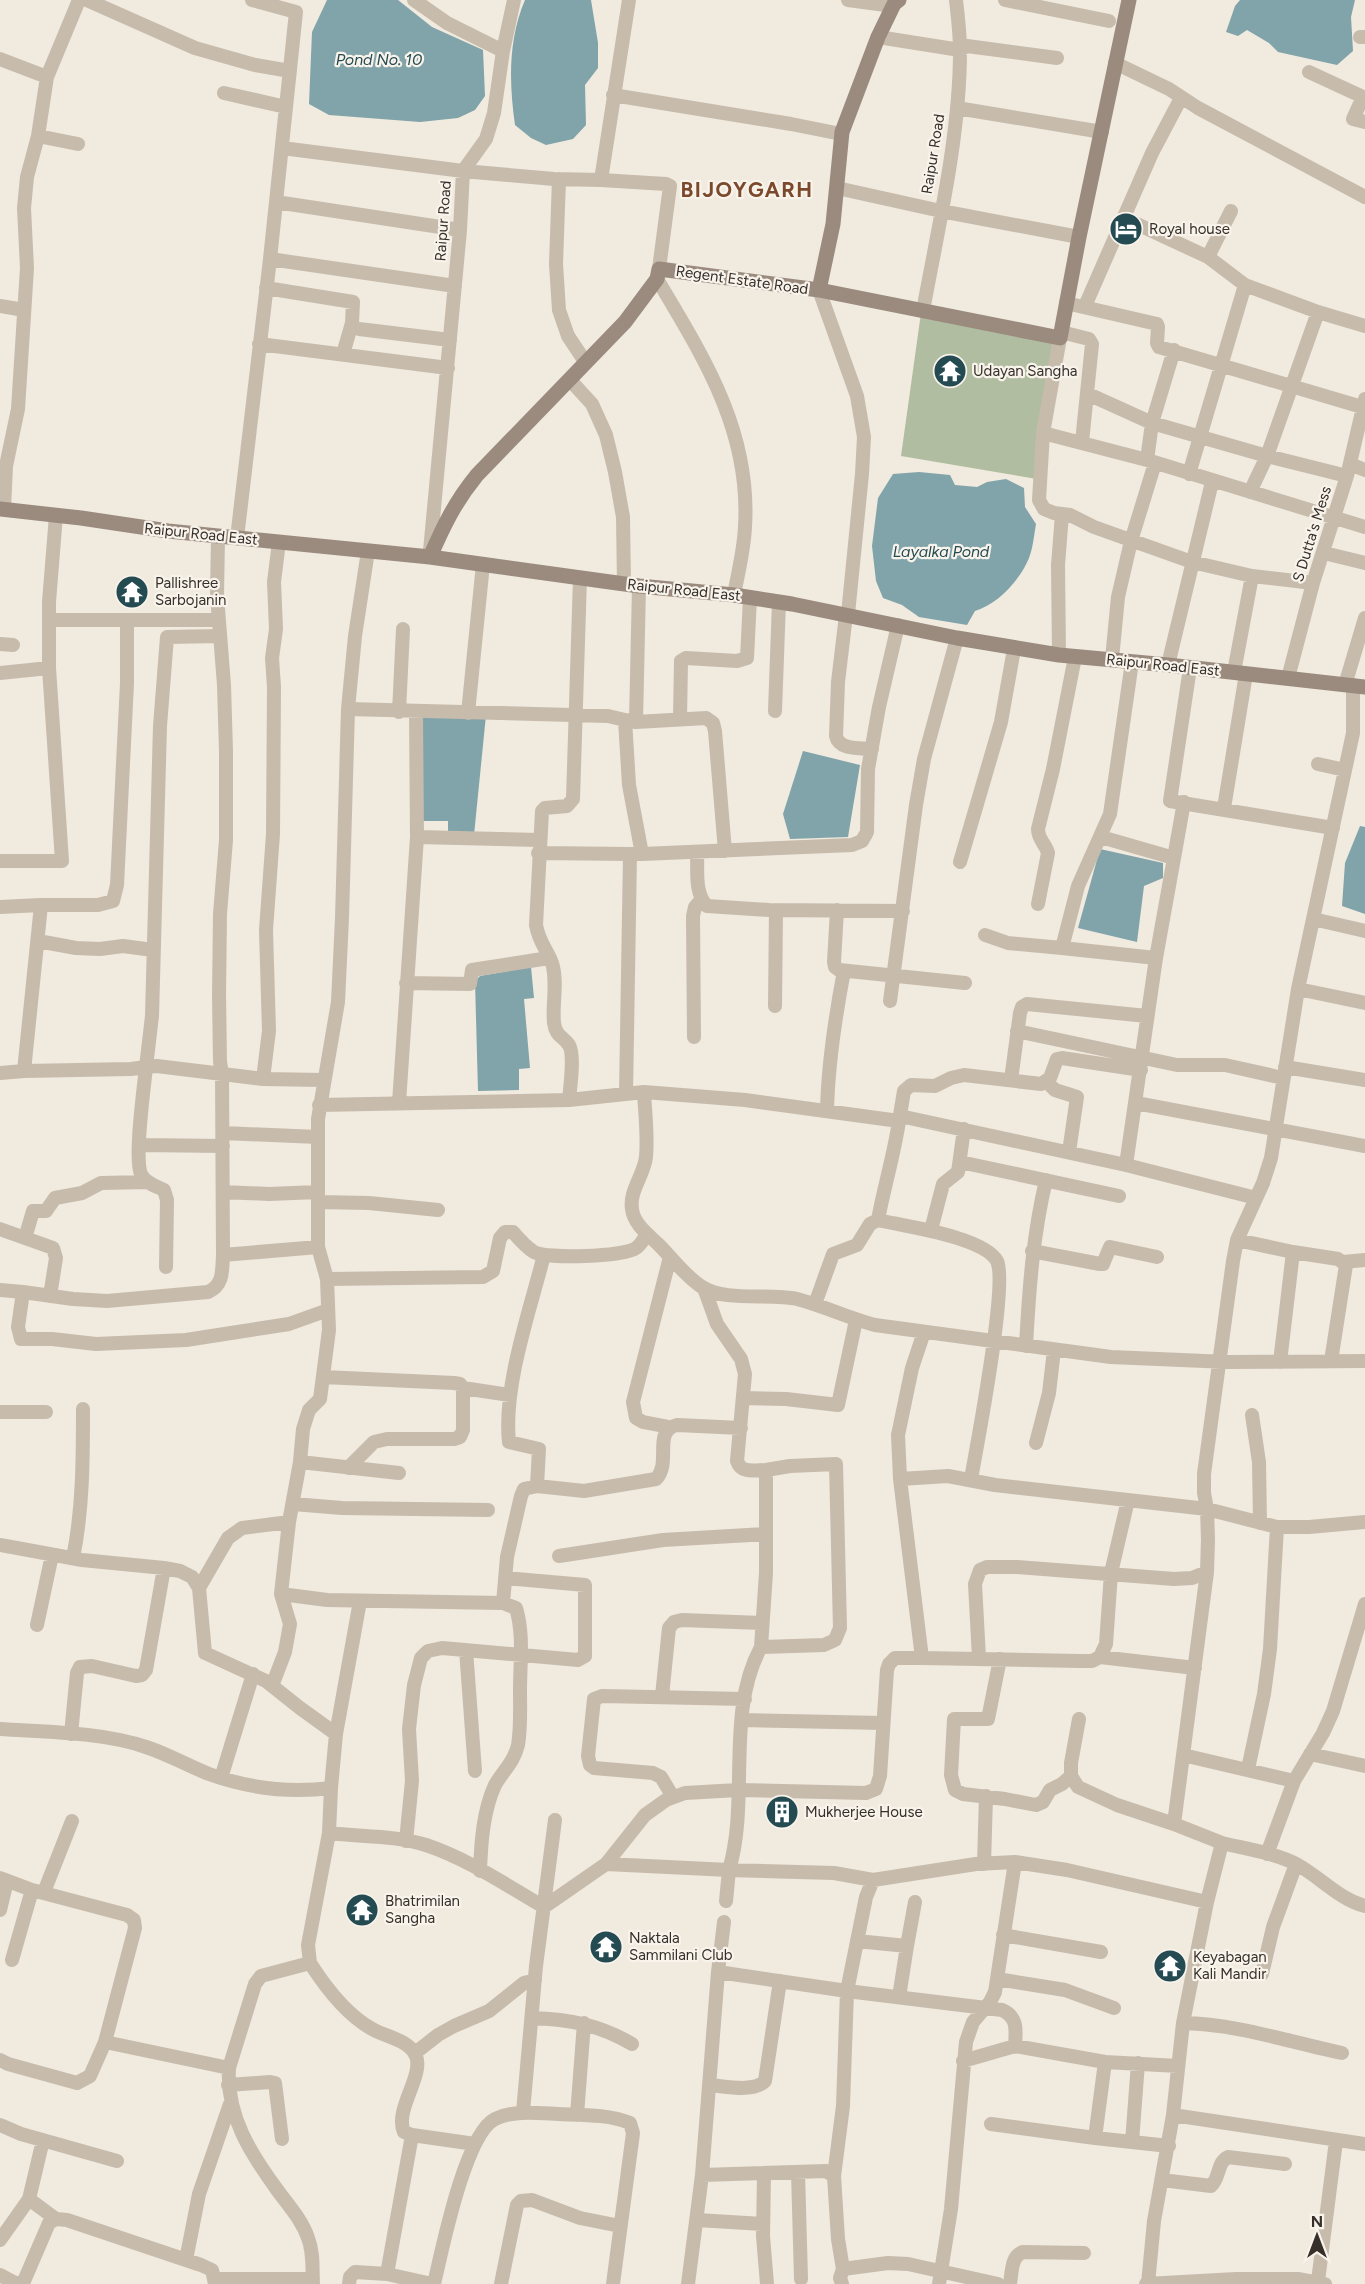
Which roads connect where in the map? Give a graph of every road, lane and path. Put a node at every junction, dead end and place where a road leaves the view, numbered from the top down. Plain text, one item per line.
1 (79, 0) edge
2 (87, 0) edge
3 (252, 0) edge
4 (414, 0) edge
5 (514, 0) edge
6 (629, 0) edge
7 (848, 0) edge
8 (956, 0) edge
9 (1005, 0) edge
10 (1129, 0) edge
11 (896, 3) edge
12 (297, 6) edge
13 (1109, 21) dead end
14 (878, 37) junction
15 (960, 50) junction
16 (503, 51) junction
17 (1057, 58) dead end
18 (0, 60) edge
19 (1115, 63) junction
20 (290, 71) junction
21 (1309, 72) dead end
22 (47, 77) junction
23 (224, 93) dead end
24 (614, 94) junction
25 (1180, 98) junction
26 (286, 107) junction
27 (957, 108) junction
28 (1365, 122) edge
29 (1102, 132) junction
30 (842, 134) junction
31 (38, 136) junction
32 (78, 144) dead end
33 (282, 148) junction
34 (463, 171) junction
35 (559, 179) junction
36 (601, 180) junction
37 (837, 188) junction
38 (1365, 197) edge
39 (276, 202) junction
40 (941, 211) junction
41 (1231, 212) dead end
42 (1124, 218) junction
43 (460, 230) junction
44 (1079, 237) junction
45 (1208, 257) junction
46 (270, 260) junction
47 (658, 274) junction
48 (1245, 285) junction
49 (455, 286) junction
50 (266, 288) junction
51 (819, 290) junction
52 (1066, 303) junction
53 (0, 306) edge
54 (1085, 306) junction
55 (24, 310) junction
56 (923, 311) junction
57 (1318, 312) junction
58 (1365, 326) edge
59 (359, 329) dead end
60 (1060, 335) junction
61 (450, 340) junction
62 (259, 344) junction
63 (1174, 350) junction
64 (343, 354) junction
65 (586, 363) junction
66 (1222, 366) junction
67 (448, 368) junction
68 (570, 380) junction
69 (1291, 386) junction
70 (1088, 394) junction
71 (1364, 403) edge
72 (1152, 423) junction
73 (1043, 433) junction
74 (1200, 435) junction
75 (1082, 442) junction
76 (1267, 456) junction
77 (1151, 462) junction
78 (1348, 470) junction
79 (1365, 470) edge
80 (1189, 474) junction
81 (1212, 482) junction
82 (1250, 492) junction
83 (2, 509) edge
84 (1062, 514) junction
85 (56, 515) junction
86 (1334, 518) junction
87 (1365, 526) edge
88 (218, 536) junction
89 (237, 538) junction
90 (1131, 541) junction
91 (279, 542) junction
92 (368, 551) junction
93 (1324, 553) junction
94 (430, 556) junction
95 (1192, 562) junction
96 (1365, 563) edge
97 (483, 564) junction
98 (1252, 576) junction
99 (580, 578) junction
100 (1313, 583) junction
101 (631, 585) junction
102 (734, 595) junction
103 (750, 598) junction
104 (779, 602) junction
105 (847, 615) junction
106 (1365, 618) edge
107 (49, 620) junction
108 (127, 620) junction
109 (219, 620) junction
110 (898, 625) junction
111 (403, 629) dead end
112 (220, 636) junction
113 (957, 638) junction
114 (1014, 649) junction
115 (1059, 655) junction
116 (1075, 657) junction
117 (1112, 659) junction
118 (1132, 662) junction
119 (1168, 665) junction
120 (49, 668) junction
121 (1190, 668) junction
122 (0, 673) edge
123 (1240, 673) junction
124 (1288, 678) junction
125 (1354, 686) edge
126 (348, 709) junction
127 (776, 711) dead end
128 (399, 712) junction
129 (416, 713) junction
130 (468, 713) junction
131 (574, 716) junction
132 (680, 719) junction
133 (631, 721) junction
134 (872, 749) junction
135 (1318, 764) dead end
136 (1346, 770) junction
137 (1184, 802) junction
138 (1224, 808) junction
139 (1333, 828) junction
140 (417, 837) junction
141 (1101, 837) junction
142 (538, 847) junction
143 (725, 851) junction
144 (697, 853) junction
145 (636, 854) junction
146 (1174, 858) junction
147 (0, 861) edge
148 (960, 862) dead end
149 (701, 900) junction
150 (1038, 903) dead end
151 (41, 904) junction
152 (0, 907) edge
153 (776, 910) junction
154 (837, 910) junction
155 (903, 911) junction
156 (1313, 919) junction
157 (1365, 931) edge
158 (985, 935) dead end
159 (38, 941) junction
160 (1062, 948) junction
161 (153, 950) junction
162 (549, 958) junction
163 (1156, 958) junction
164 (844, 971) junction
165 (893, 976) junction
166 (406, 983) junction
167 (965, 984) dead end
168 (1298, 989) junction
169 (890, 1001) dead end
170 (1365, 1003) edge
171 (776, 1006) dead end
172 (1147, 1016) junction
173 (1017, 1032) junction
174 (694, 1037) dead end
175 (1141, 1063) junction
176 (146, 1067) junction
177 (24, 1071) junction
178 (0, 1073) edge
179 (222, 1073) junction
180 (1284, 1073) junction
181 (264, 1079) junction
182 (323, 1080) junction
183 (1011, 1080) junction
184 (1365, 1080) edge
185 (1047, 1082) junction
186 (644, 1092) junction
187 (626, 1094) junction
188 (569, 1100) junction
189 (399, 1103) junction
190 (1136, 1103) junction
191 (319, 1105) junction
192 (827, 1112) junction
193 (900, 1119) junction
194 (964, 1129) junction
195 (1276, 1131) junction
196 (318, 1137) junction
197 (223, 1139) junction
198 (140, 1145) junction
199 (1365, 1146) edge
200 (1069, 1152) junction
201 (960, 1162) junction
202 (1126, 1165) junction
203 (1046, 1179) junction
204 (148, 1182) junction
205 (223, 1192) junction
206 (1119, 1196) dead end
207 (318, 1197) junction
208 (1256, 1198) junction
209 (438, 1210) dead end
210 (878, 1220) junction
211 (0, 1229) edge
212 (932, 1230) junction
213 (647, 1234) junction
214 (25, 1238) junction
215 (1237, 1240) junction
216 (318, 1247) junction
217 (1032, 1251) junction
218 (1293, 1252) junction
219 (223, 1255) junction
220 (544, 1255) junction
221 (670, 1257) junction
222 (1157, 1257) dead end
223 (1365, 1260) edge
224 (1343, 1262) junction
225 (166, 1267) dead end
226 (327, 1279) junction
227 (704, 1288) junction
228 (0, 1290) edge
229 (23, 1292) junction
230 (50, 1296) junction
231 (815, 1304) junction
232 (328, 1310) junction
233 (856, 1320) junction
234 (924, 1332) junction
235 (993, 1341) junction
236 (1026, 1346) junction
237 (1054, 1350) junction
238 (1330, 1361) junction
239 (1365, 1361) edge
240 (1218, 1362) junction
241 (1280, 1362) junction
242 (323, 1377) junction
243 (463, 1388) junction
244 (510, 1395) junction
245 (744, 1398) junction
246 (83, 1408) dead end
247 (0, 1412) edge
248 (46, 1412) dead end
249 (1252, 1415) dead end
250 (669, 1427) junction
251 (741, 1428) junction
252 (1036, 1443) dead end
253 (300, 1462) junction
254 (348, 1468) junction
255 (766, 1470) junction
256 (399, 1473) dead end
257 (900, 1479) junction
258 (971, 1479) junction
259 (537, 1486) junction
260 (1128, 1500) junction
261 (293, 1504) junction
262 (1207, 1509) junction
263 (488, 1510) dead end
264 (289, 1522) junction
265 (1365, 1522) edge
266 (1260, 1523) junction
267 (1277, 1527) junction
268 (766, 1534) junction
269 (0, 1545) edge
270 (52, 1555) junction
271 (559, 1556) dead end
272 (73, 1558) junction
273 (164, 1568) junction
274 (1207, 1572) junction
275 (1111, 1574) junction
276 (506, 1578) junction
277 (199, 1588) junction
278 (281, 1594) junction
279 (360, 1601) junction
280 (503, 1603) junction
281 (1365, 1604) edge
282 (762, 1623) junction
283 (37, 1625) dead end
284 (761, 1647) junction
285 (466, 1650) junction
286 (520, 1654) junction
287 (1100, 1657) junction
288 (922, 1658) junction
289 (979, 1658) junction
290 (1000, 1659) junction
291 (1195, 1668) junction
292 (253, 1674) junction
293 (272, 1686) junction
294 (662, 1696) junction
295 (745, 1698) junction
296 (1079, 1719) dead end
297 (742, 1720) junction
298 (883, 1723) junction
299 (0, 1730) edge
300 (71, 1734) junction
301 (336, 1734) junction
302 (1310, 1754) junction
303 (1183, 1755) junction
304 (1365, 1766) edge
305 (1248, 1770) junction
306 (475, 1771) dead end
307 (1071, 1776) junction
308 (221, 1778) junction
309 (1294, 1781) junction
310 (331, 1788) junction
311 (738, 1790) junction
312 (986, 1796) junction
313 (673, 1797) junction
314 (555, 1820) dead end
315 (72, 1821) dead end
316 (1174, 1824) junction
317 (329, 1833) junction
318 (406, 1841) junction
319 (1222, 1843) junction
320 (1267, 1854) junction
321 (1015, 1862) junction
322 (606, 1864) junction
323 (984, 1864) junction
324 (1296, 1864) junction
325 (729, 1870) junction
326 (480, 1871) junction
327 (4, 1879) edge
328 (873, 1880) junction
329 (38, 1891) junction
330 (726, 1901) dead end
331 (915, 1902) dead end
332 (1207, 1902) junction
333 (1365, 1906) edge
334 (544, 1908) junction
335 (0, 1910) edge
336 (724, 1922) dead end
337 (1003, 1935) junction
338 (857, 1941) junction
339 (907, 1946) junction
340 (1101, 1952) dead end
341 (12, 1960) dead end
342 (310, 1963) junction
343 (718, 1972) junction
344 (1262, 1974) dead end
345 (997, 1979) junction
346 (535, 1980) junction
347 (780, 1981) junction
348 (847, 1990) junction
349 (899, 1997) junction
350 (983, 2008) junction
351 (1114, 2008) dead end
352 (532, 2018) junction
353 (1182, 2022) junction
354 (584, 2023) junction
355 (105, 2042) junction
356 (632, 2044) dead end
357 (1016, 2046) junction
358 (415, 2053) junction
359 (1342, 2053) dead end
360 (0, 2060) edge
361 (963, 2061) junction
362 (1105, 2062) junction
363 (1138, 2063) junction
364 (1178, 2066) junction
365 (229, 2068) junction
366 (228, 2085) junction
367 (709, 2085) junction
368 (230, 2104) junction
369 (524, 2112) junction
370 (577, 2115) junction
371 (1173, 2115) junction
372 (991, 2124) dead end
373 (0, 2125) edge
374 (412, 2135) junction
375 (1095, 2138) junction
376 (282, 2139) dead end
377 (43, 2140) junction
378 (1336, 2141) junction
379 (1132, 2142) junction
380 (475, 2144) junction
381 (1365, 2144) edge
382 (1168, 2146) junction
383 (117, 2161) dead end
384 (1285, 2164) dead end
385 (798, 2172) junction
386 (764, 2173) junction
387 (702, 2175) junction
388 (834, 2176) junction
389 (1162, 2180) junction
390 (29, 2199) junction
391 (56, 2219) junction
392 (697, 2220) junction
393 (763, 2224) junction
394 (620, 2226) junction
395 (0, 2240) edge
396 (1084, 2253) dead end
397 (186, 2260) junction
398 (843, 2269) junction
399 (387, 2274) junction
400 (0, 2275) edge
401 (940, 2278) edge
402 (801, 2279) dead end
403 (1249, 2281) edge
404 (215, 2282) edge
405 (313, 2282) edge
406 (1322, 2282) edge
407 (349, 2284) edge
408 (433, 2284) edge
409 (501, 2284) edge
410 (613, 2284) edge
411 (688, 2284) edge
412 (767, 2284) edge
413 (842, 2284) edge
414 (998, 2284) edge
415 (1010, 2284) edge
416 (1147, 2284) edge

1 - 22 street
2 - 20 street
3 - 12 street
4 - 16 street
5 - 16 street
6 - 24 street
7 - 11 street
8 - 15 street, Raipur Road
9 - 13 street
10 - 19 street
11 - 14 street, Regent Estate Road
12 - 20 street
14 - 15 street
14 - 30 street, Regent Estate Road
15 - 17 street
15 - 27 street, Raipur Road
16 - 34 street
18 - 22 street
19 - 25 street
19 - 29 street
20 - 26 street
21 - 28 street
22 - 31 street
23 - 26 street
24 - 30 street
24 - 36 street
25 - 38 street
25 - 42 street
26 - 33 street
27 - 29 street
27 - 40 street, Raipur Road
29 - 44 street
30 - 37 street, Regent Estate Road
31 - 32 street
31 - 55 street
33 - 34 street
33 - 39 street
34 - 35 street, Raipur Road
34 - 43 street, Raipur Road
35 - 36 street, Raipur Road
35 - 65 street
36 - 47 street, Raipur Road
37 - 40 street
37 - 51 street, Regent Estate Road
39 - 43 street
39 - 46 street
40 - 44 street
40 - 56 street, Raipur Road
41 - 45 street
42 - 45 street
42 - 54 street
43 - 49 street, Raipur Road
44 - 52 street
45 - 48 street
46 - 49 street
46 - 50 street
47 - 51 street, Regent Estate Road
47 - 65 street, Regent Estate Road
47 - 102 street
48 - 57 street
48 - 66 street
49 - 61 street, Raipur Road
50 - 62 street
50 - 64 street
51 - 56 street
51 - 105 street
52 - 54 street
52 - 60 street
53 - 55 street
54 - 63 street
55 - 83 street
56 - 60 street
57 - 58 street
57 - 69 street
59 - 61 street
60 - 70 street
60 - 73 street
61 - 67 street, Raipur Road
62 - 64 street
62 - 89 street
63 - 66 street
63 - 72 street
64 - 67 street
65 - 68 street, Regent Estate Road
66 - 69 street
66 - 74 street
67 - 94 street, Raipur Road
68 - 94 street, Regent Estate Road
68 - 101 street
69 - 71 street
69 - 76 street
70 - 72 street
70 - 75 street
71 - 78 street, S Dutta's Mess
72 - 74 street
72 - 77 street
73 - 75 street
73 - 84 street
74 - 76 street
74 - 80 street
75 - 77 street
76 - 78 street
76 - 82 street
77 - 80 street
77 - 90 street
78 - 79 street
78 - 86 street, S Dutta's Mess
80 - 81 street
81 - 82 street
81 - 95 street
82 - 86 street
83 - 85 street, Raipur Road East
84 - 90 street
84 - 115 street
85 - 88 street, Raipur Road East
85 - 107 street
86 - 87 street
86 - 93 street, S Dutta's Mess
88 - 89 street, Raipur Road East
88 - 109 street
89 - 91 street, Raipur Road East
90 - 95 street
90 - 117 street
91 - 92 street, Raipur Road East
91 - 181 street
92 - 94 street, Raipur Road East
92 - 126 street
93 - 96 street
93 - 100 street, S Dutta's Mess
94 - 97 street, Raipur Road East
95 - 98 street
95 - 119 street
97 - 99 street, Raipur Road East
97 - 130 street
98 - 100 street
98 - 123 street
99 - 101 street, Raipur Road East
99 - 131 street
100 - 124 street, S Dutta's Mess
101 - 102 street, Raipur Road East
101 - 133 street
102 - 103 street, Raipur Road East
103 - 104 street, Raipur Road East
103 - 132 street
104 - 105 street, Raipur Road East
104 - 127 street
105 - 110 street, Raipur Road East
105 - 134 street
106 - 125 street
107 - 108 street
107 - 120 street
108 - 109 street
108 - 151 street
109 - 112 street
110 - 113 street, Raipur Road East
110 - 134 street
111 - 128 street
112 - 161 street
112 - 179 street
113 - 114 street, Raipur Road East
113 - 155 street
114 - 115 street, Raipur Road East
114 - 148 street
115 - 116 street, Raipur Road East
116 - 117 street, Raipur Road East
116 - 150 street
117 - 118 street, Raipur Road East
118 - 119 street, Raipur Road East
118 - 141 street
119 - 121 street, Raipur Road East
120 - 122 street
120 - 147 street
121 - 123 street, Raipur Road East
121 - 137 street
123 - 124 street, Raipur Road East
123 - 138 street
124 - 125 street, Raipur Road East
125 - 136 street
126 - 128 street
126 - 182 street
128 - 129 street
129 - 130 street
129 - 140 street
130 - 131 street
131 - 133 street
131 - 142 street
132 - 133 street
132 - 143 street
133 - 145 street
134 - 143 street
135 - 136 street
136 - 139 street
137 - 138 street
137 - 146 street
138 - 139 street
139 - 156 street
140 - 142 street
140 - 166 street
141 - 146 street
141 - 160 street
142 - 145 street
142 - 162 street
143 - 144 street
144 - 145 street
144 - 149 street
145 - 187 street
146 - 163 street
149 - 153 street
149 - 174 street
151 - 152 street
151 - 159 street
153 - 154 street
153 - 171 street
154 - 155 street
154 - 164 street
155 - 165 street
156 - 157 street
156 - 168 street
158 - 160 street
159 - 161 street
159 - 177 street
160 - 163 street
161 - 176 street
162 - 166 street
162 - 188 street
163 - 172 street
164 - 165 street
164 - 192 street
165 - 167 street
165 - 169 street
166 - 189 street
168 - 170 street
168 - 180 street
172 - 173 street
172 - 175 street
173 - 175 street
173 - 183 street
175 - 180 street
175 - 185 street
175 - 190 street
176 - 177 street
176 - 179 street
176 - 198 street
177 - 178 street
179 - 181 street
179 - 197 street
180 - 184 street
180 - 195 street
181 - 182 street
182 - 191 street
183 - 185 street
183 - 193 street
185 - 200 street
186 - 187 street
186 - 192 street
186 - 213 street
187 - 188 street
188 - 189 street
189 - 191 street
190 - 195 street
190 - 202 street
191 - 196 street
192 - 193 street
193 - 194 street
193 - 210 street
194 - 200 street
194 - 201 street
195 - 199 street
195 - 208 street
196 - 197 street
196 - 207 street
197 - 198 street
197 - 205 street
198 - 204 street
200 - 202 street
201 - 203 street
201 - 212 street
202 - 208 street
203 - 206 street
203 - 217 street
204 - 214 street
204 - 225 street
205 - 207 street
205 - 219 street
207 - 209 street
207 - 216 street
208 - 215 street
210 - 212 street
210 - 231 street
211 - 214 street
212 - 235 street
213 - 220 street
213 - 221 street
214 - 230 street
215 - 218 street
215 - 240 street
216 - 219 street
216 - 226 street
217 - 222 street
217 - 236 street
218 - 224 street
218 - 241 street
219 - 230 street
220 - 226 street
220 - 244 street
221 - 227 street
221 - 250 street
223 - 224 street
224 - 238 street
226 - 232 street
227 - 231 street
227 - 245 street
228 - 229 street
229 - 230 street
229 - 232 street
231 - 233 street
232 - 242 street
233 - 234 street
233 - 245 street
234 - 235 street
234 - 257 street
235 - 236 street
235 - 258 street
236 - 237 street
237 - 240 street
237 - 252 street
238 - 239 street
238 - 241 street
240 - 241 street
240 - 262 street
242 - 243 street
242 - 253 street
243 - 244 street
243 - 254 street
244 - 259 street
245 - 251 street
246 - 272 street
247 - 248 street
249 - 266 street
250 - 251 street
250 - 259 street
251 - 255 street
253 - 254 street
253 - 261 street
254 - 256 street
255 - 268 street
255 - 284 street
257 - 258 street
257 - 288 street
258 - 260 street
259 - 276 street
260 - 262 street
260 - 275 street
261 - 263 street
261 - 264 street
262 - 266 street
262 - 274 street
264 - 277 street
264 - 278 street
265 - 267 street
266 - 267 street
267 - 305 street
268 - 271 street
268 - 282 street
269 - 270 street
270 - 272 street
270 - 283 street
272 - 273 street
273 - 277 street
273 - 300 street
274 - 275 street
274 - 291 street
275 - 287 street
275 - 289 street
276 - 280 street
276 - 286 street
277 - 292 street
278 - 279 street
278 - 293 street
279 - 280 street
279 - 301 street
280 - 286 street
281 - 302 street
282 - 284 street
282 - 294 street
284 - 295 street
285 - 286 street
285 - 306 street
285 - 318 street
286 - 326 street
287 - 290 street
287 - 291 street
288 - 289 street
288 - 298 street
289 - 290 street
290 - 312 street
291 - 303 street
292 - 293 street
292 - 308 street
293 - 301 street
294 - 295 street
294 - 313 street
295 - 297 street
296 - 307 street
297 - 298 street
297 - 311 street
298 - 311 street
299 - 300 street
300 - 308 street
301 - 310 street
302 - 304 street
302 - 309 street
303 - 305 street
303 - 316 street
305 - 309 street
307 - 312 street
307 - 316 street
308 - 310 street
309 - 320 street
310 - 317 street
311 - 313 street
311 - 325 street
312 - 323 street
313 - 322 street
314 - 334 street
315 - 329 street
316 - 319 street
317 - 318 street
317 - 342 street
318 - 326 street
319 - 320 street
319 - 332 street
320 - 324 street
321 - 323 street
321 - 332 street
321 - 337 street
322 - 325 street
322 - 334 street
323 - 328 street
324 - 333 street
324 - 344 street
325 - 328 street
325 - 330 street
326 - 334 street
327 - 329 street
327 - 335 street
328 - 338 street
329 - 341 street
329 - 355 street
331 - 339 street
332 - 353 street
334 - 346 street
336 - 343 street
337 - 340 street
337 - 345 street
338 - 339 street
338 - 348 street
339 - 349 street
342 - 358 street
342 - 365 street
343 - 347 street
343 - 367 street
345 - 350 street
345 - 351 street
346 - 352 street
346 - 358 street
347 - 348 street
347 - 367 street
348 - 349 street
348 - 388 street
349 - 350 street
350 - 357 street
350 - 361 street
352 - 354 street
352 - 369 street
353 - 359 street
353 - 364 street
354 - 356 street
354 - 370 street
355 - 360 street
355 - 365 street
357 - 361 street
357 - 362 street
358 - 374 street
361 - 401 street
362 - 363 street
362 - 375 street
363 - 364 street
363 - 379 street
364 - 371 street
365 - 366 street
366 - 368 street
366 - 376 street
367 - 387 street
368 - 397 street
368 - 405 street
369 - 370 street
369 - 380 street
370 - 394 street
371 - 378 street
371 - 382 street
372 - 375 street
373 - 377 street
374 - 380 street
374 - 399 street
375 - 379 street
377 - 383 street
377 - 390 street
378 - 381 street
378 - 406 street
379 - 382 street
380 - 408 street
382 - 389 street
384 - 389 street
385 - 386 street
385 - 388 street
385 - 402 street
386 - 387 street
386 - 393 street
387 - 392 street
388 - 398 street
389 - 416 street
390 - 391 street
390 - 395 street
391 - 397 street
391 - 400 street
392 - 393 street
392 - 411 street
393 - 412 street
394 - 409 street
394 - 410 street
396 - 415 street
397 - 404 street
398 - 401 street
398 - 413 street
399 - 407 street
399 - 408 street
401 - 414 street
403 - 406 street
403 - 416 street
404 - 405 street

